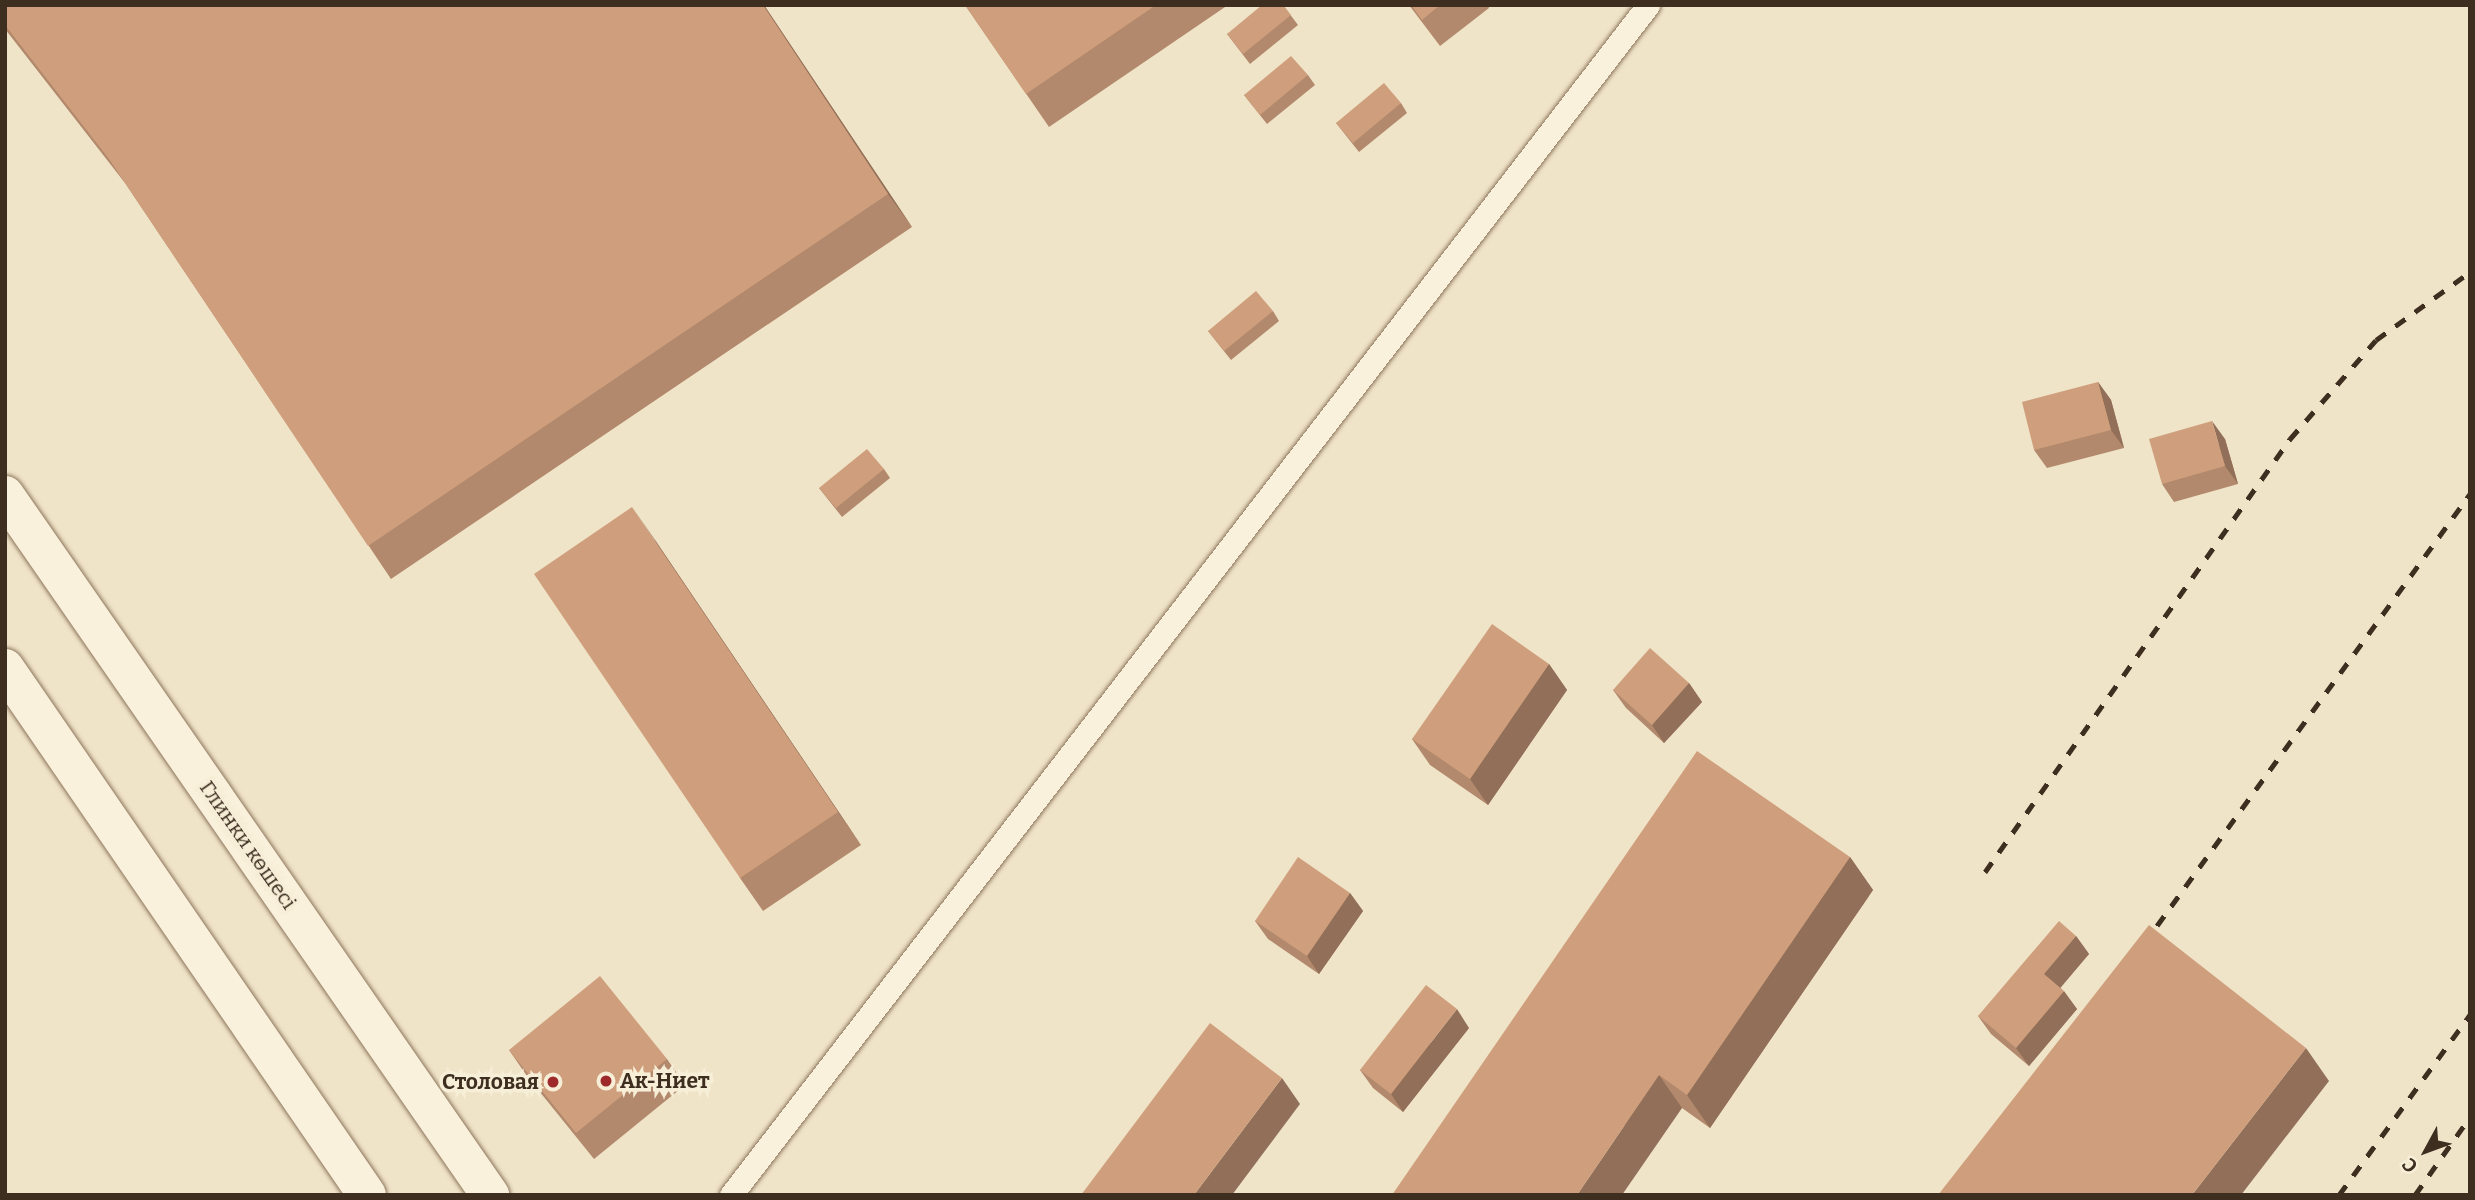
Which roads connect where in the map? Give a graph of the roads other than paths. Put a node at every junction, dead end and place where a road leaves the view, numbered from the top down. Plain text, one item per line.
1 (1648, 5) edge
2 (5, 495) edge
3 (5, 668) edge
4 (367, 1195) edge
5 (490, 1195) edge
6 (731, 1195) edge

1 - 6 lane
2 - 5 main road, Глинки көшесі
3 - 4 main road

